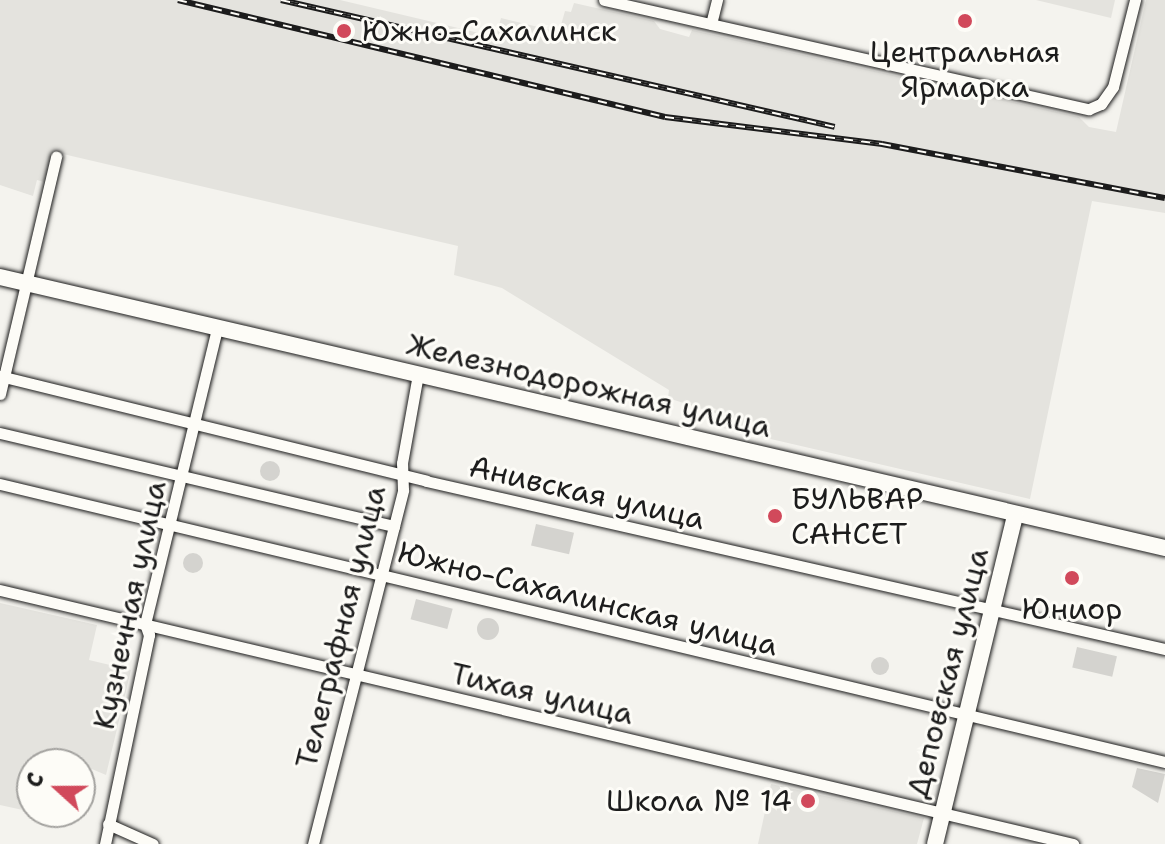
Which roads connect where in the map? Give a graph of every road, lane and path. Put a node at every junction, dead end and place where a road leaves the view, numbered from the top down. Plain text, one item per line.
1 (604, 0) edge
2 (717, 0) edge
3 (1135, 0) edge
4 (711, 24) junction
5 (56, 157) dead end
6 (0, 277) edge
7 (25, 282) junction
8 (217, 329) junction
9 (418, 374) junction
10 (2, 376) edge
11 (0, 394) edge
12 (194, 425) junction
13 (0, 433) edge
14 (403, 475) junction
15 (181, 476) junction
16 (0, 484) edge
17 (1015, 515) junction
18 (168, 524) junction
19 (394, 526) junction
20 (1165, 548) edge
21 (382, 573) junction
22 (0, 590) edge
23 (992, 612) junction
24 (145, 624) junction
25 (1165, 649) edge
26 (354, 675) junction
27 (969, 714) junction
28 (1165, 762) edge
29 (943, 812) junction
30 (108, 824) junction
31 (105, 844) edge
32 (153, 844) edge
33 (313, 844) edge
34 (935, 844) edge
35 (1073, 844) edge

1 - 4 street
2 - 4 street
3 - 4 street
5 - 7 street
6 - 7 main road, Железнодорожная улица
7 - 8 main road, Железнодорожная улица
7 - 10 street
8 - 9 main road, Железнодорожная улица
8 - 12 street, Кузнечная улица
9 - 14 street, Телеграфная улица
9 - 17 main road, Железнодорожная улица
10 - 11 street
10 - 12 street, Анивская улица
12 - 14 street, Анивская улица
12 - 15 street, Кузнечная улица
13 - 15 street
14 - 19 street, Телеграфная улица
14 - 23 street, Анивская улица
15 - 18 street, Кузнечная улица
15 - 19 street
16 - 18 street, Южно-Сахалинская улица
17 - 20 main road, Железнодорожная улица
17 - 23 main road, Деповская улица
18 - 21 street, Южно-Сахалинская улица
18 - 24 street, Кузнечная улица
19 - 21 street, Телеграфная улица
21 - 26 street, Телеграфная улица
21 - 27 street, Южно-Сахалинская улица
22 - 24 street, Тихая улица
23 - 25 street, Анивская улица
23 - 27 main road, Деповская улица
24 - 26 street, Тихая улица
24 - 30 street, Кузнечная улица
26 - 29 street, Тихая улица
26 - 33 street, Телеграфная улица
27 - 28 street, Южно-Сахалинская улица
27 - 29 main road, Деповская улица
29 - 34 main road, Деповская улица
29 - 35 street, Тихая улица
30 - 31 street, Кузнечная улица
30 - 32 street

